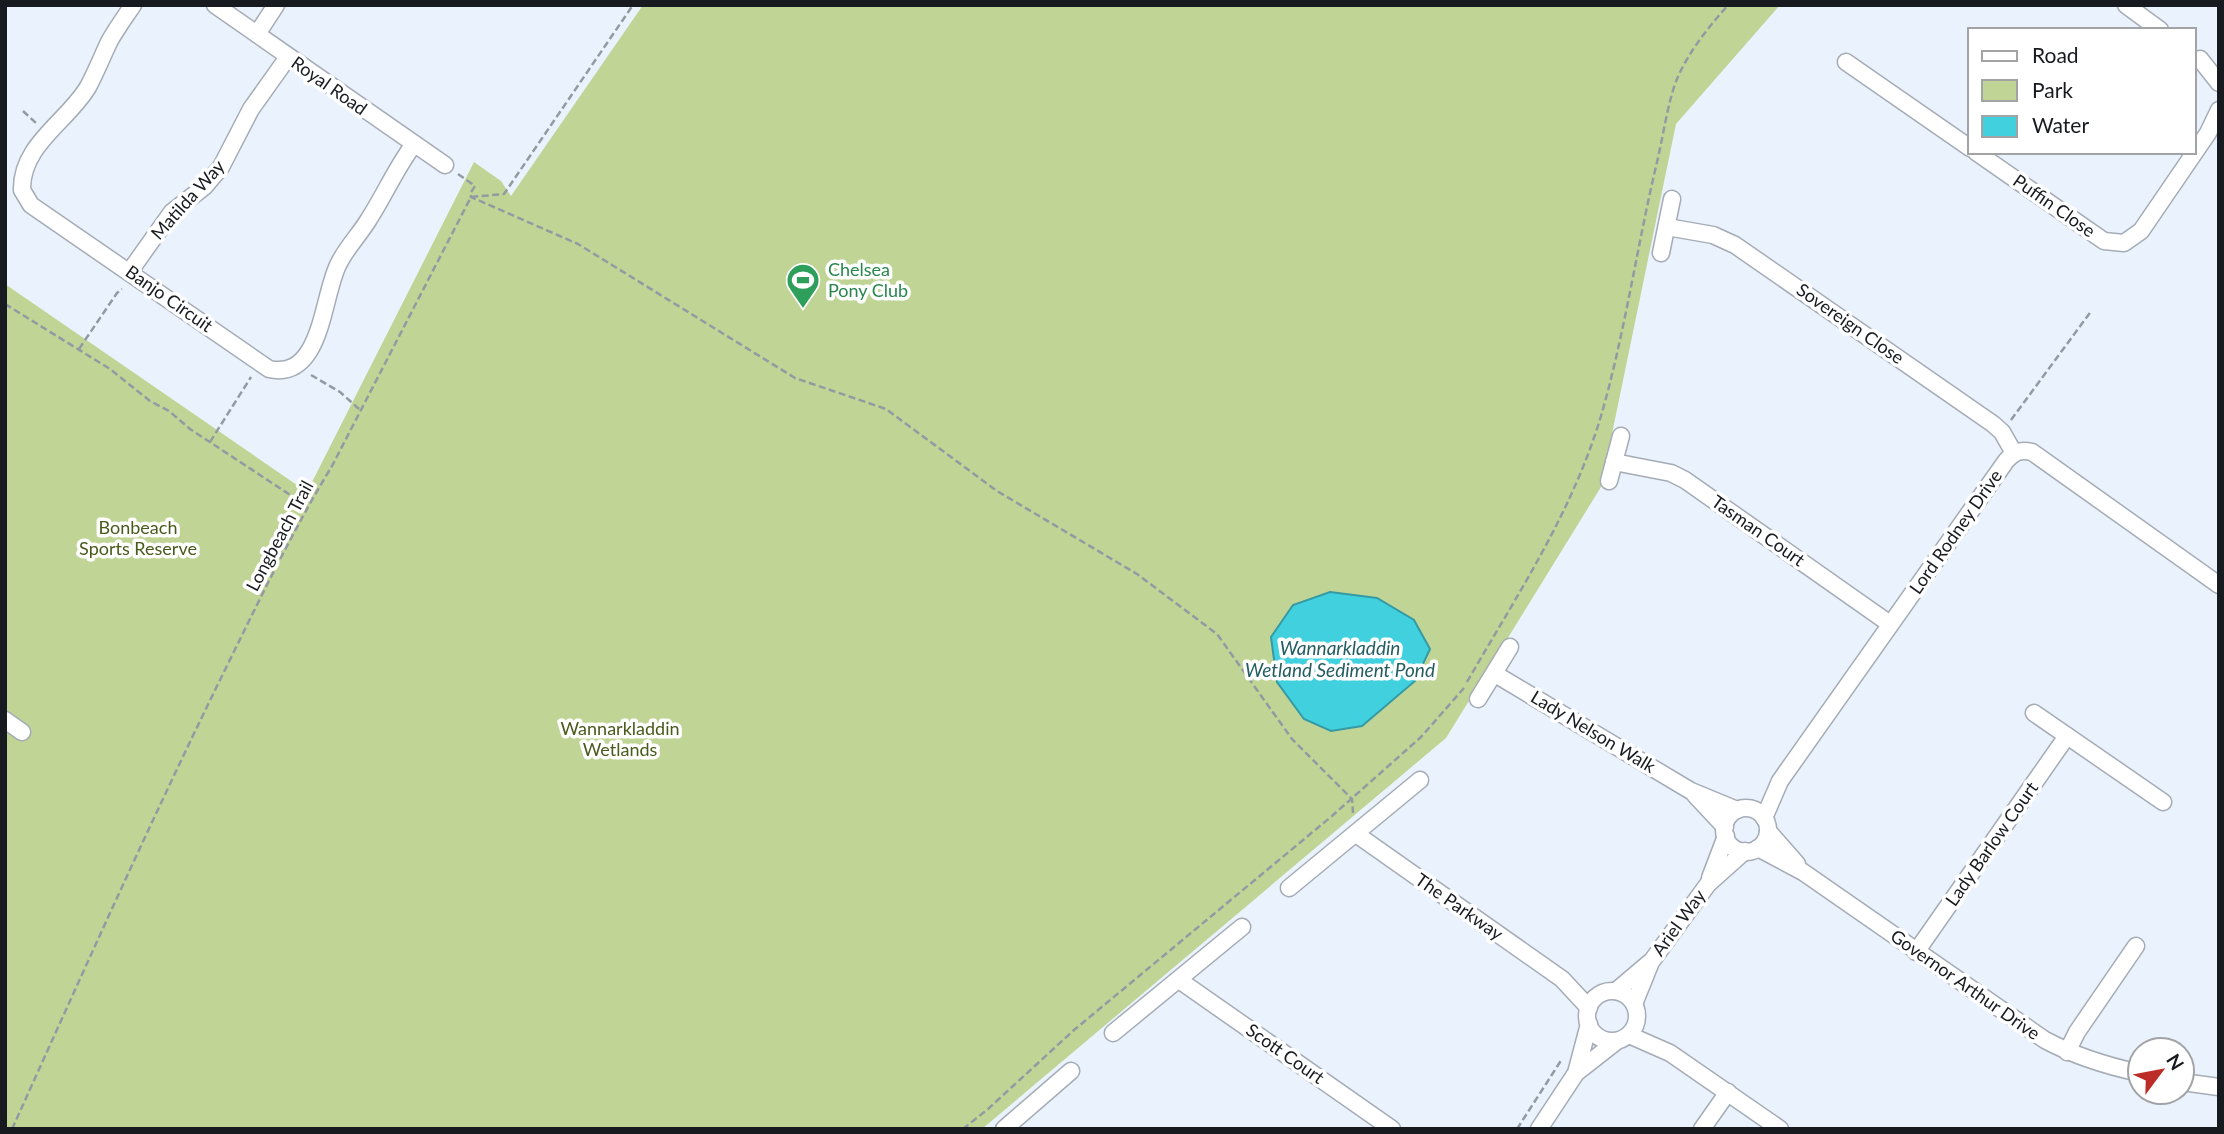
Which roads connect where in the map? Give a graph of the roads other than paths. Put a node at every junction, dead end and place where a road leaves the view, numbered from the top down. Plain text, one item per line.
1 (133, 5) edge
2 (215, 5) edge
3 (276, 5) edge
4 (2126, 5) edge
5 (2157, 28) edge
6 (257, 34) junction
7 (288, 57) junction
8 (2197, 57) edge
9 (1846, 62) dead end
10 (2219, 67) edge
11 (2219, 83) edge
12 (2219, 110) edge
13 (2213, 128) edge
14 (414, 144) junction
15 (1968, 147) edge
16 (2196, 152) edge
17 (1979, 154) edge
18 (2195, 154) edge
19 (445, 165) road end
20 (1672, 198) dead end
21 (1667, 227) junction
22 (1661, 253) dead end
23 (134, 274) junction
24 (1621, 436) dead end
25 (2014, 453) junction
26 (1614, 462) junction
27 (1609, 481) dead end
28 (2219, 585) edge
29 (1890, 624) junction
30 (1510, 647) dead end
31 (1495, 674) junction
32 (1478, 699) dead end
33 (2034, 713) dead end
34 (5, 720) edge
35 (22, 732) dead end
36 (2067, 736) junction
37 (1420, 780) dead end
38 (1780, 781) junction
39 (1691, 791) junction
40 (2163, 802) dead end
41 (1743, 809) junction
42 (1766, 824) junction
43 (1725, 832) junction
44 (1356, 834) junction
45 (1752, 850) junction
46 (1803, 872) junction
47 (1708, 884) junction
48 (1289, 888) dead end
49 (1242, 927) dead end
50 (2136, 946) dead end
51 (1916, 952) junction
52 (1651, 962) junction
53 (1562, 979) junction
54 (1179, 980) junction
55 (1609, 992) junction
56 (1636, 1011) junction
57 (1589, 1016) junction
58 (1113, 1033) dead end
59 (1623, 1038) junction
60 (2067, 1052) junction
61 (1670, 1053) junction
62 (2126, 1070) edge
63 (1071, 1071) dead end
64 (1576, 1073) junction
65 (2196, 1084) edge
66 (2219, 1087) edge
67 (1728, 1092) junction
68 (1006, 1128) edge
69 (1392, 1129) edge
70 (1539, 1129) edge
71 (1702, 1129) edge
72 (1780, 1129) edge

1 - 23 street, Banjo Circuit
2 - 6 street, Royal Road
3 - 6 street
4 - 5 street
6 - 7 street, Royal Road
7 - 14 street, Royal Road
7 - 23 street, Matilda Way
8 - 10 street
8 - 11 street
9 - 15 street
12 - 13 street, Puffin Close
13 - 16 street, Puffin Close
14 - 19 street, Royal Road
14 - 23 street, Banjo Circuit
17 - 18 street, Puffin Close
20 - 21 street
21 - 22 street
21 - 25 street, Sovereign Close
24 - 26 street
25 - 28 street, Lord Rodney Drive
25 - 29 street, Lord Rodney Drive
26 - 27 street
26 - 29 street, Tasman Court
29 - 38 street, Lord Rodney Drive
30 - 31 street
31 - 32 street
31 - 39 street, Lady Nelson Walk
33 - 36 street
34 - 35 street
36 - 40 street
36 - 51 street, Lady Barlow Court
37 - 44 street
38 - 41 street, Lord Rodney Drive
38 - 42 street, Lord Rodney Drive
39 - 41 street, Lady Nelson Walk
39 - 43 street, Lady Nelson Walk
41 - 42 street
41 - 43 street
42 - 45 street
42 - 46 street, Governor Arthur Drive
43 - 45 street
43 - 47 street, Ariel Way
44 - 48 street
44 - 53 street, The Parkway
45 - 46 street, Governor Arthur Drive
45 - 47 street, Ariel Way
46 - 51 street, Governor Arthur Drive
47 - 52 street, Ariel Way
49 - 54 street
50 - 60 street
51 - 60 street, Governor Arthur Drive
52 - 55 street, Ariel Way
52 - 56 street, Ariel Way
53 - 55 street, The Parkway
53 - 57 street, The Parkway
54 - 58 street
54 - 69 street, Scott Court
55 - 56 street, The Parkway
55 - 57 street
56 - 59 street
56 - 61 street, The Parkway
57 - 59 street, The Parkway
57 - 64 street
59 - 61 street, The Parkway
59 - 64 street
60 - 62 street, Governor Arthur Drive
61 - 67 street, The Parkway
63 - 68 street
64 - 70 street
65 - 66 street
67 - 71 street
67 - 72 street, The Parkway

